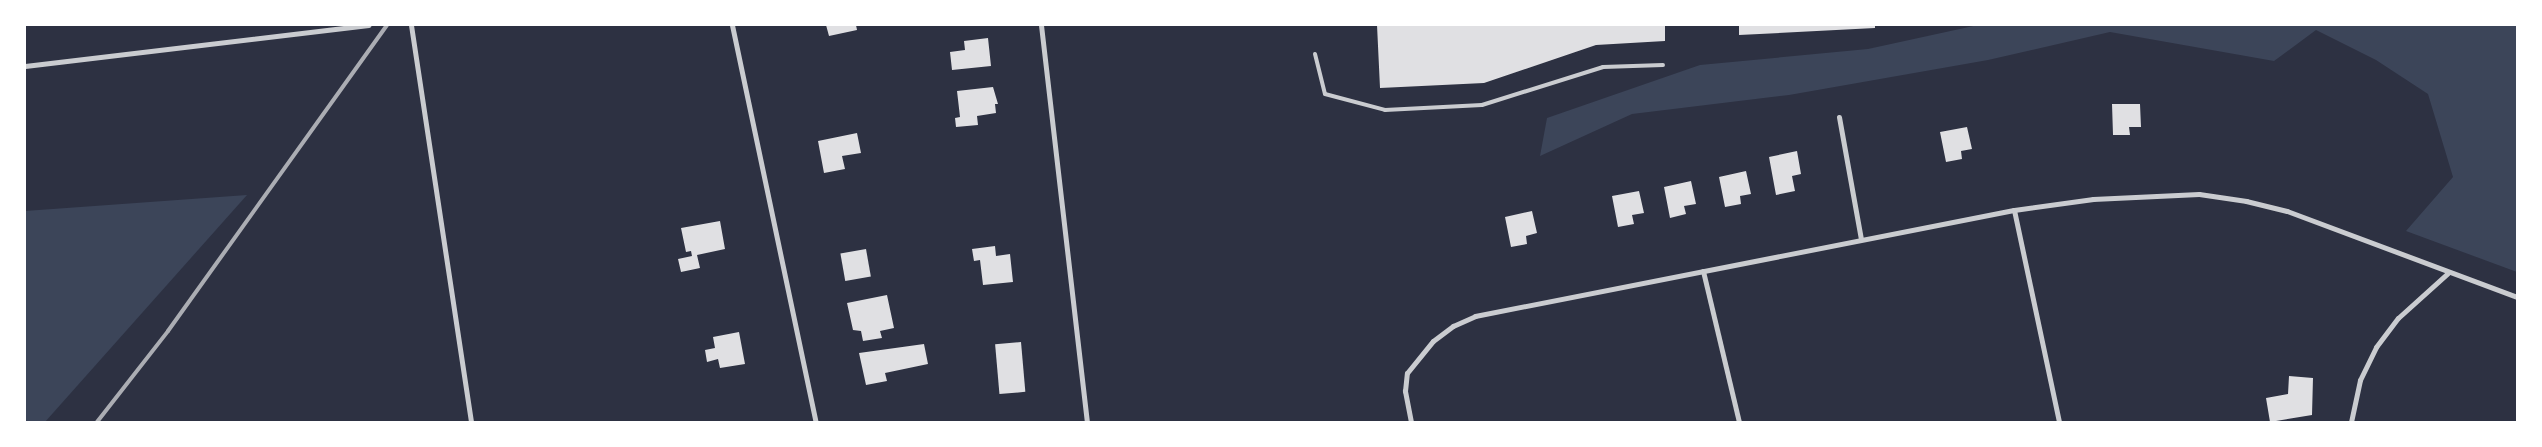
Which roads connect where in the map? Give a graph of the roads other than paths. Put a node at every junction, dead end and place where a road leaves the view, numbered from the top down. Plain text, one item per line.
1 (368, 25) edge
2 (411, 25) edge
3 (732, 25) edge
4 (1041, 25) edge
5 (1315, 54) dead end
6 (1663, 65) dead end
7 (25, 66) edge
8 (1839, 117) dead end
9 (2014, 210) junction
10 (1861, 239) junction
11 (1703, 271) junction
12 (2448, 273) junction
13 (2517, 297) edge
14 (471, 422) edge
15 (816, 422) edge
16 (1087, 422) edge
17 (1410, 422) edge
18 (1739, 422) edge
19 (2059, 422) edge
20 (2351, 422) edge

1 - 7 street
2 - 14 street
3 - 15 street
4 - 16 street
5 - 6 lane
8 - 10 street
9 - 10 street
9 - 12 street
9 - 19 street
10 - 11 street
11 - 17 street
11 - 18 street
12 - 13 street
12 - 20 street

